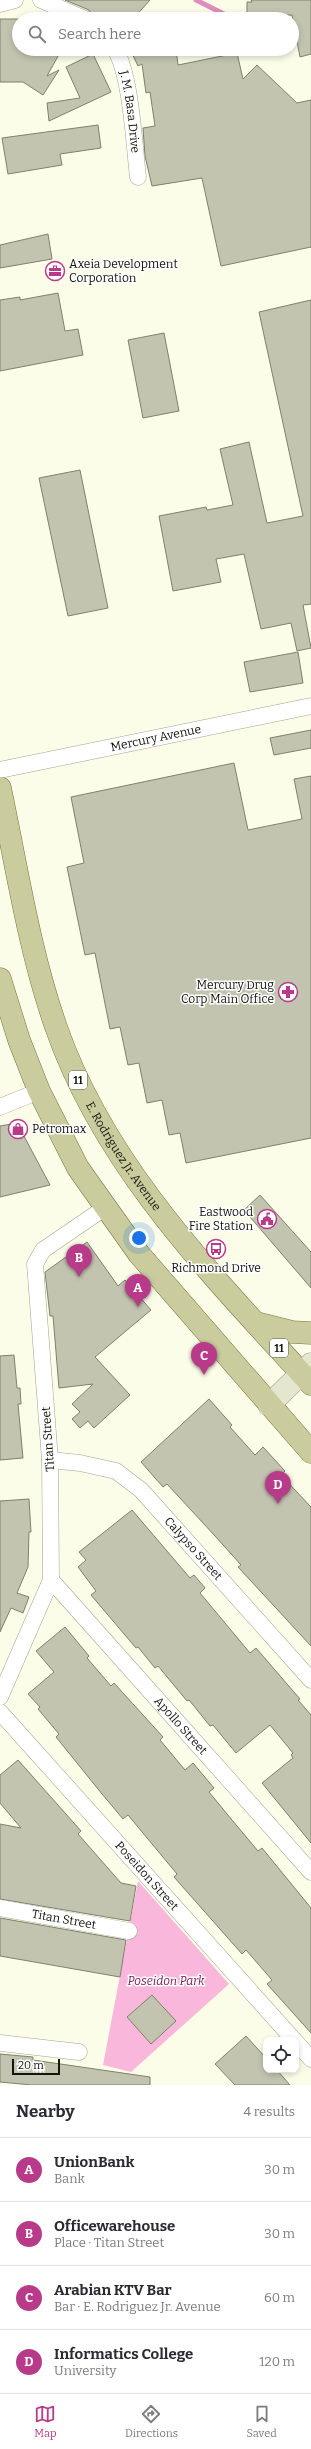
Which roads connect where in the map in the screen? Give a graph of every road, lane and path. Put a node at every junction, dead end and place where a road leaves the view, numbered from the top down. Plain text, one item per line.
1 (15, 0) edge
2 (41, 0) edge
3 (0, 4) edge
4 (69, 12) edge
5 (120, 56) edge
6 (138, 177) dead end
7 (311, 706) edge
8 (0, 770) edge
9 (0, 788) edge
10 (0, 979) edge
11 (39, 1091) junction
12 (0, 1107) edge
13 (106, 1207) junction
14 (256, 1323) junction
15 (311, 1333) edge
16 (308, 1374) edge
17 (269, 1404) junction
18 (311, 1452) edge
19 (50, 1460) junction
20 (51, 1580) junction
21 (311, 1680) edge
22 (0, 1697) edge
23 (0, 1712) edge
24 (311, 1872) edge
25 (0, 1908) edge
26 (129, 1931) dead end
27 (291, 2037) edge
28 (0, 2043) edge
29 (299, 2046) edge
30 (79, 2052) dead end
31 (311, 2059) edge

1 - 3 street
2 - 4 street
5 - 6 street, J. M. Basa Drive
7 - 8 street, Mercury Avenue
9 - 14 main road, E. Rodriguez Jr. Avenue / 11
10 - 11 main road
11 - 12 street
11 - 13 main road
13 - 17 main road
13 - 19 street, Titan Street
14 - 15 main road
14 - 16 main road, E. Rodriguez Jr. Avenue / 11
16 - 17 street
17 - 18 main road
19 - 20 street, Titan Street
19 - 21 street, Calypso Street
20 - 22 street, Titan Street
20 - 24 street, Apollo Street
23 - 27 street, Poseidon Street
25 - 26 street, Titan Street
28 - 30 street
29 - 31 street, Poseidon Street

